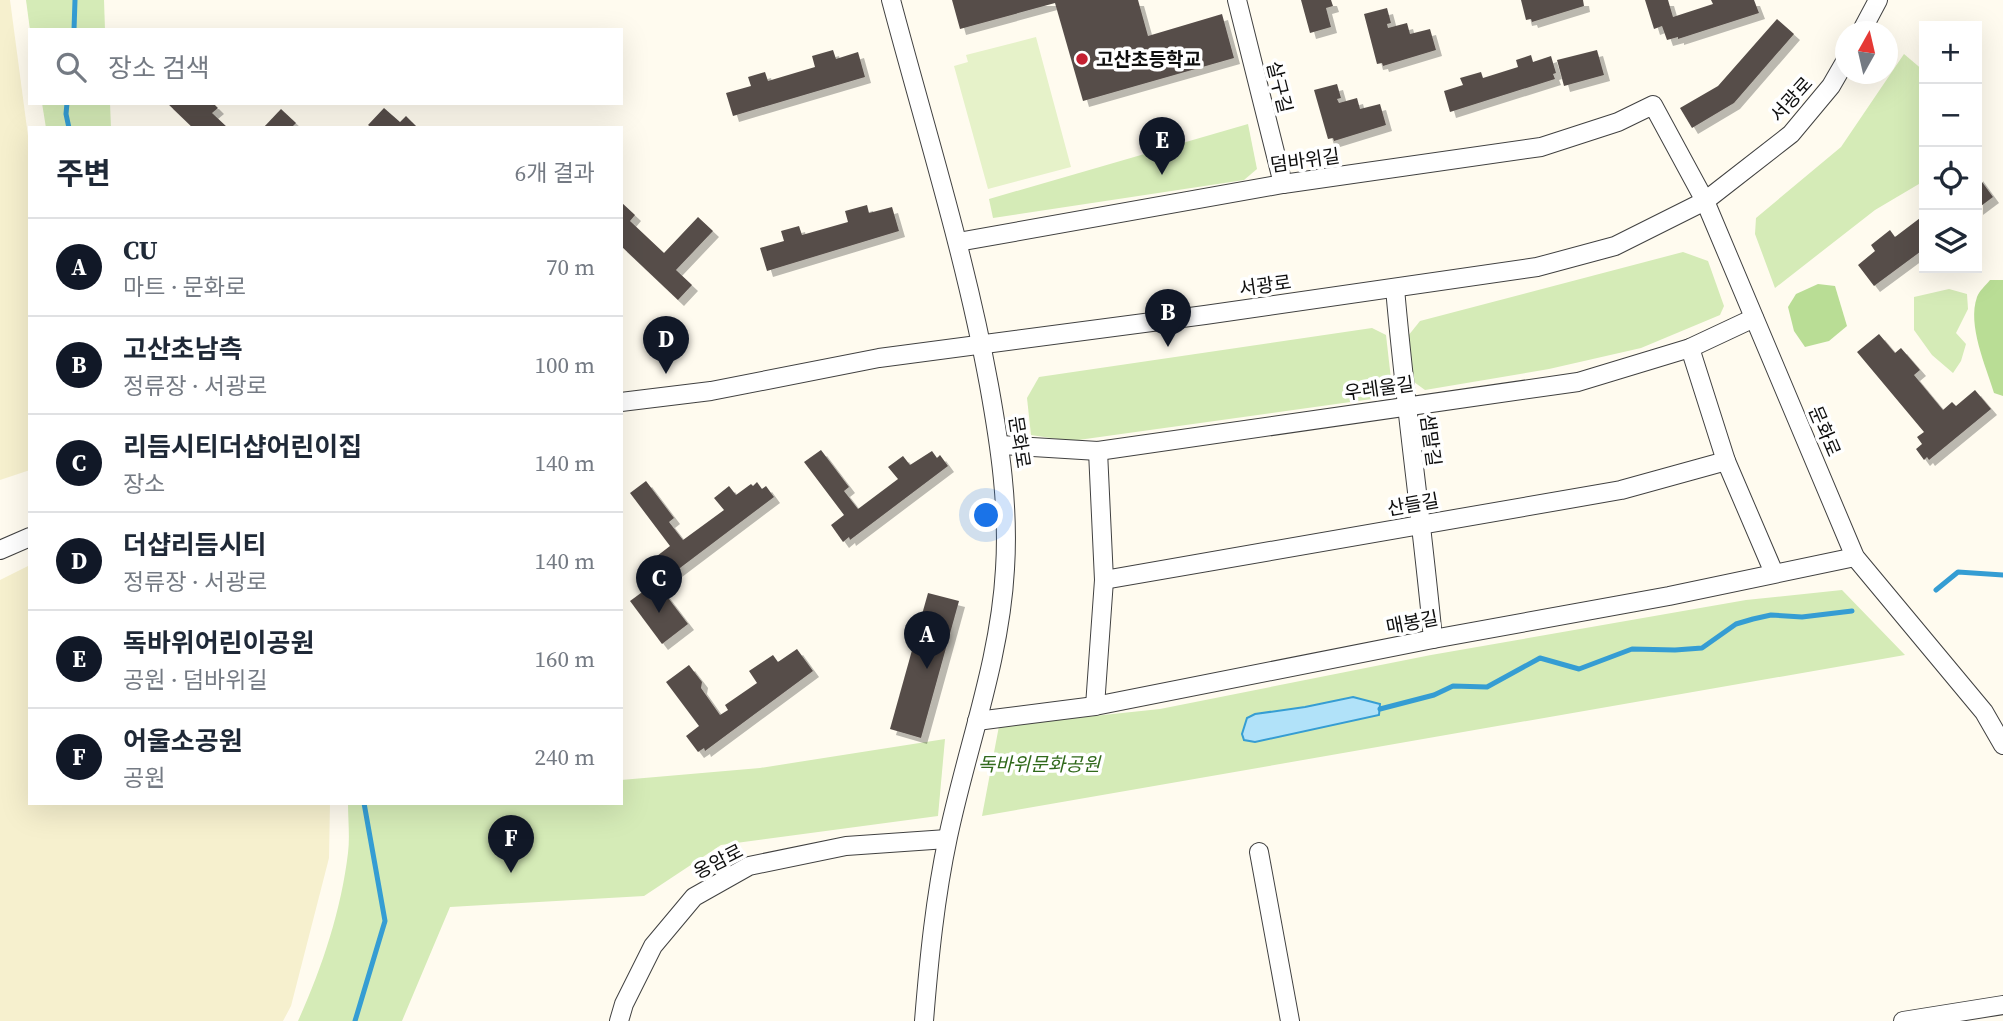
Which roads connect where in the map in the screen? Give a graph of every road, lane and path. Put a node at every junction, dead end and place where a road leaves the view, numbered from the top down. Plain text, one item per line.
1 (891, 0) edge
2 (1237, 0) edge
3 (1878, 0) edge
4 (1867, 21) edge
5 (1835, 79) edge
6 (1653, 105) joint
7 (1283, 184) junction
8 (1705, 201) junction
9 (958, 242) junction
10 (1395, 288) junction
11 (1754, 318) junction
12 (982, 344) junction
13 (1690, 348) junction
14 (623, 401) edge
15 (1405, 406) junction
16 (1000, 445) junction
17 (1098, 451) junction
18 (1726, 461) junction
19 (1422, 524) junction
20 (28, 538) edge
21 (0, 550) edge
22 (1855, 557) junction
23 (1774, 573) junction
24 (1104, 580) junction
25 (1433, 639) junction
26 (1095, 706) junction
27 (977, 721) junction
28 (2003, 745) edge
29 (947, 839) junction
30 (1259, 852) dead end
31 (2003, 1005) edge
32 (620, 1021) edge
33 (924, 1021) edge
34 (1290, 1021) edge
35 (1903, 1021) edge

1 - 9 street, 문화로
2 - 7 street, 살구길
3 - 4 street
5 - 8 street, 서광로
6 - 7 street, 덤바위길
6 - 8 street, 문화로
7 - 9 street, 덤바위길
8 - 10 street, 서광로
8 - 11 street, 문화로
9 - 12 street, 문화로
10 - 12 street, 서광로
10 - 15 street, 샘말길
11 - 13 street, 우레울길
11 - 22 street, 문화로
12 - 14 street, 서광로
12 - 16 street, 문화로
13 - 15 street, 우레울길
13 - 18 street
15 - 17 street, 우레울길
15 - 19 street, 샘말길
16 - 17 street, 우레울길
16 - 27 street, 문화로
17 - 24 street
18 - 19 street, 산들길
18 - 23 street
19 - 24 street, 산들길
19 - 25 street, 샘말길
20 - 21 street
22 - 23 street, 매봉길
22 - 28 street, 문화로
23 - 25 street, 매봉길
24 - 26 street
25 - 26 street, 매봉길
26 - 27 street, 매봉길
27 - 29 street, 문화로
29 - 32 street, 옹암로
29 - 33 street, 문화로
30 - 34 street
31 - 35 street

